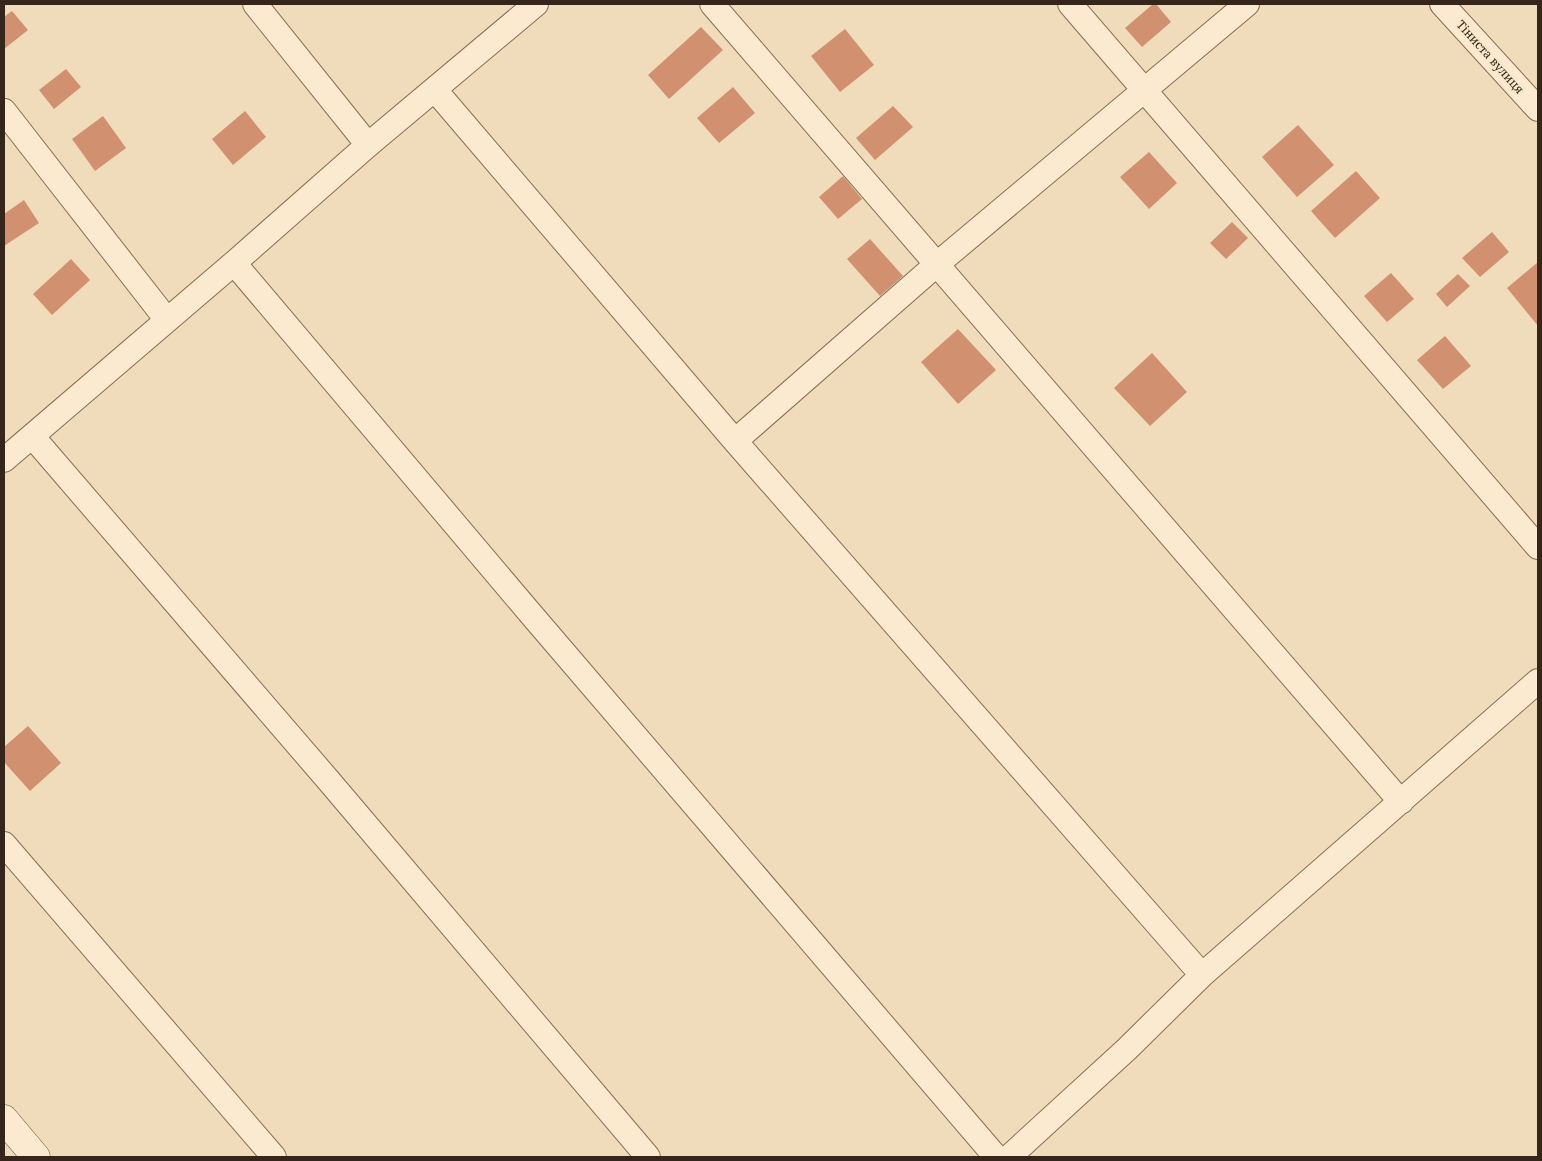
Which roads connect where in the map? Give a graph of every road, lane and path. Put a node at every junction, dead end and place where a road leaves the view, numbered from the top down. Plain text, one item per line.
1 (255, 4) edge
2 (536, 4) edge
3 (712, 4) edge
4 (1070, 4) edge
5 (1247, 4) edge
6 (1442, 4) edge
7 (435, 90) junction
8 (1144, 90) junction
9 (1538, 110) edge
10 (4, 111) edge
11 (368, 145) junction
12 (234, 264) junction
13 (936, 265) junction
14 (167, 320) junction
15 (32, 436) junction
16 (735, 441) junction
17 (4, 460) edge
18 (1538, 547) edge
19 (1538, 681) edge
20 (1401, 802) junction
21 (4, 844) edge
22 (1202, 976) junction
23 (4, 1119) edge
24 (36, 1157) edge
25 (274, 1157) edge
26 (648, 1157) edge
27 (996, 1157) edge
28 (1009, 1157) edge

1 - 11 street
2 - 7 street
3 - 13 street
4 - 8 street
5 - 8 street
6 - 9 street, Тіниста вулиця
7 - 11 street
7 - 16 street
8 - 13 street
8 - 18 street
10 - 14 street
11 - 12 street
12 - 14 street
12 - 27 street
13 - 16 street
13 - 20 street
14 - 15 street
15 - 17 street
15 - 26 street
16 - 22 street
19 - 20 street
20 - 22 street
21 - 25 street
22 - 28 street
23 - 24 street

